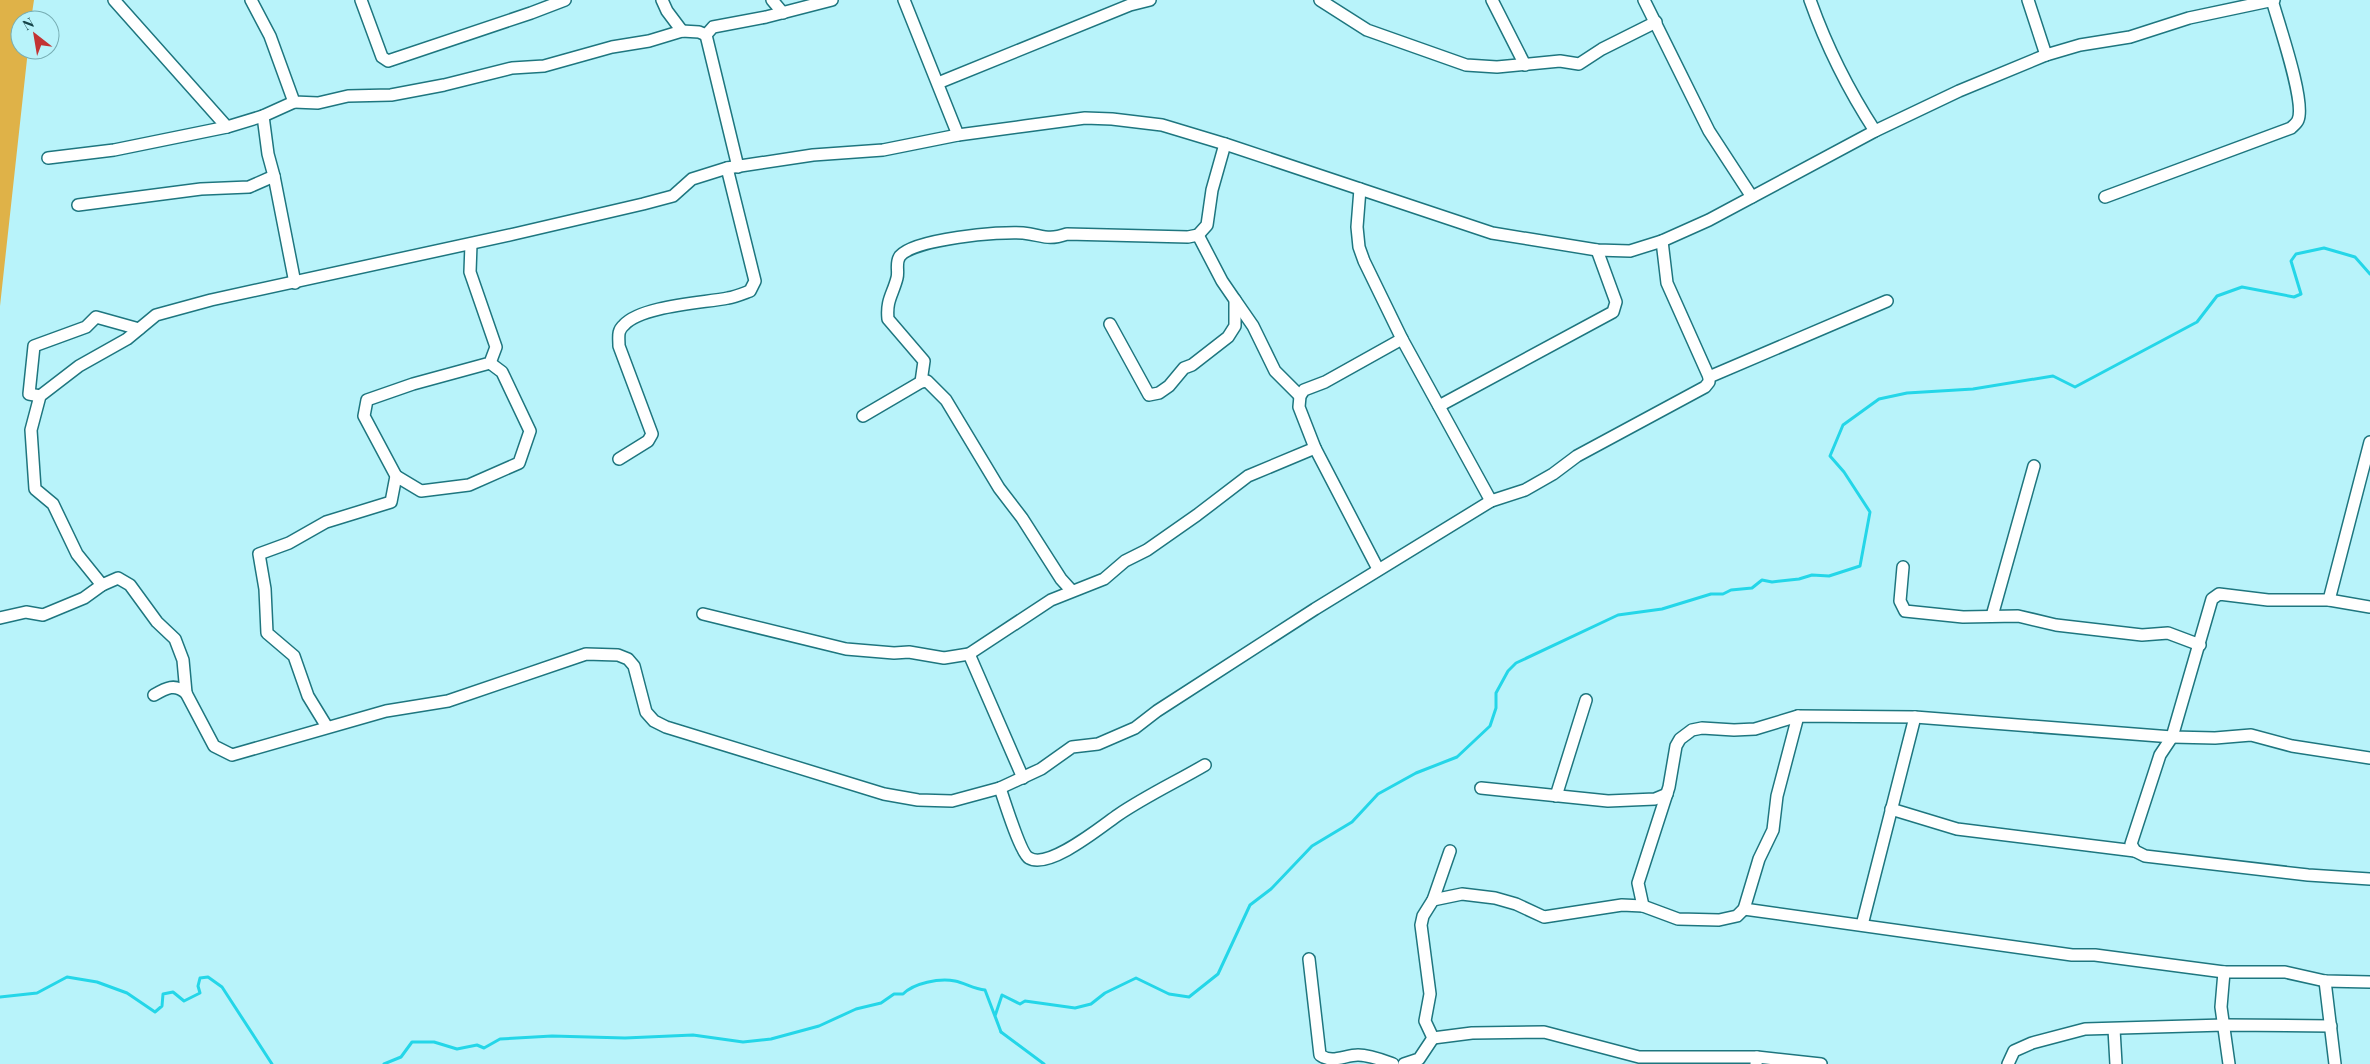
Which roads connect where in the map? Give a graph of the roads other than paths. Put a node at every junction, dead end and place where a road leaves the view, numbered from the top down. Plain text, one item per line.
1 (114, 0) edge
2 (251, 0) edge
3 (361, 0) edge
4 (565, 0) edge
5 (662, 0) edge
6 (772, 0) edge
7 (832, 0) edge
8 (904, 0) edge
9 (1150, 0) edge
10 (1320, 0) edge
11 (1492, 0) edge
12 (1644, 0) edge
13 (1810, 0) edge
14 (2028, 0) edge
15 (2273, 0) edge
16 (783, 13) junction
17 (1656, 22) junction
18 (682, 31) junction
19 (706, 35) junction
20 (2046, 55) junction
21 (1525, 64) junction
22 (938, 83) junction
23 (294, 102) junction
24 (263, 116) junction
25 (227, 127) junction
26 (1875, 131) junction
27 (958, 135) junction
28 (1225, 144) junction
29 (48, 158) dead end
30 (732, 168) junction
31 (274, 176) junction
32 (1360, 189) junction
33 (1752, 196) junction
34 (2105, 197) dead end
35 (78, 205) dead end
36 (1198, 235) junction
37 (1662, 242) junction
38 (471, 244) junction
39 (1597, 250) junction
40 (296, 283) junction
41 (1235, 300) junction
42 (1887, 301) dead end
43 (1110, 324) dead end
44 (139, 329) junction
45 (1402, 338) junction
46 (490, 363) junction
47 (1709, 377) junction
48 (921, 382) junction
49 (40, 396) junction
50 (1300, 396) junction
51 (1439, 406) junction
52 (863, 416) dead end
53 (2370, 442) edge
54 (1315, 448) junction
55 (619, 459) dead end
56 (2034, 466) dead end
57 (396, 476) junction
58 (1491, 501) junction
59 (1903, 567) dead end
60 (1378, 570) junction
61 (102, 584) junction
62 (1071, 590) junction
63 (2329, 600) junction
64 (2370, 607) edge
65 (704, 614) dead end
66 (1992, 616) junction
67 (0, 618) edge
68 (2200, 645) junction
69 (969, 654) junction
70 (186, 693) junction
71 (154, 695) dead end
72 (1586, 700) dead end
73 (1798, 716) junction
74 (1914, 717) junction
75 (326, 727) junction
76 (2172, 737) junction
77 (2370, 758) edge
78 (1205, 765) dead end
79 (1023, 778) junction
80 (1000, 788) junction
81 (1481, 788) dead end
82 (1667, 794) junction
83 (1556, 796) junction
84 (1892, 809) junction
85 (1450, 851) dead end
86 (2135, 851) junction
87 (2370, 879) edge
88 (1432, 900) junction
89 (1643, 906) junction
90 (1744, 909) junction
91 (1862, 925) junction
92 (1309, 959) dead end
93 (2224, 972) junction
94 (2325, 981) junction
95 (2370, 982) edge
96 (2224, 1025) junction
97 (2331, 1026) junction
98 (2114, 1029) junction
99 (1434, 1038) junction
100 (1644, 1060) edge
101 (1757, 1060) edge
102 (1393, 1064) edge
103 (1404, 1064) edge
104 (1821, 1064) edge
105 (2006, 1064) edge
106 (2116, 1064) edge
107 (2229, 1064) edge
108 (2336, 1064) edge

1 - 25 street
2 - 23 street
3 - 4 street
5 - 18 street
6 - 16 street
7 - 16 street
8 - 22 street
9 - 22 street
10 - 21 street
11 - 21 street
12 - 17 street
13 - 26 street
14 - 20 street
15 - 20 street
15 - 34 street
16 - 19 street
17 - 21 street
17 - 33 street
18 - 19 street
18 - 23 street
19 - 30 street
20 - 26 street
22 - 27 street
23 - 24 street
24 - 25 street
24 - 31 street
25 - 29 street
26 - 33 street
27 - 28 street
27 - 30 street
28 - 32 street
28 - 36 street
30 - 38 street
30 - 55 street
31 - 35 street
31 - 40 street
32 - 39 street
32 - 45 street
33 - 37 street
36 - 41 street
36 - 48 street
37 - 39 street
37 - 47 street
38 - 40 street
38 - 46 street
39 - 51 street
40 - 44 street
41 - 43 street
41 - 50 street
42 - 47 street
44 - 49 street
44 - 49 street
45 - 50 street
45 - 51 street
46 - 57 street
46 - 57 street
47 - 58 street
48 - 52 street
48 - 62 street
49 - 61 street
50 - 54 street
51 - 58 street
53 - 63 street
54 - 60 street
54 - 62 street
56 - 66 street
57 - 75 street
58 - 60 street
59 - 66 street
60 - 79 street
61 - 67 street
61 - 70 street
62 - 69 street
63 - 64 street
63 - 68 street
65 - 69 street
66 - 68 street
68 - 76 street
69 - 79 street
70 - 71 street
70 - 75 street
72 - 83 street
73 - 74 street
73 - 82 street
73 - 90 street
74 - 76 street
74 - 84 street
75 - 80 street
76 - 77 street
76 - 86 street
78 - 80 street
79 - 80 street
81 - 83 street
82 - 83 street
82 - 89 street
84 - 86 street
84 - 91 street
85 - 88 street
86 - 87 street
88 - 89 street
88 - 99 street
89 - 90 street
90 - 91 street
91 - 93 street
92 - 102 street
93 - 94 street
93 - 96 street
94 - 95 street
94 - 97 street
96 - 97 street
96 - 98 street
96 - 107 street
97 - 108 street
98 - 105 street
98 - 106 street
99 - 100 street
99 - 103 street
100 - 101 street
101 - 104 street

